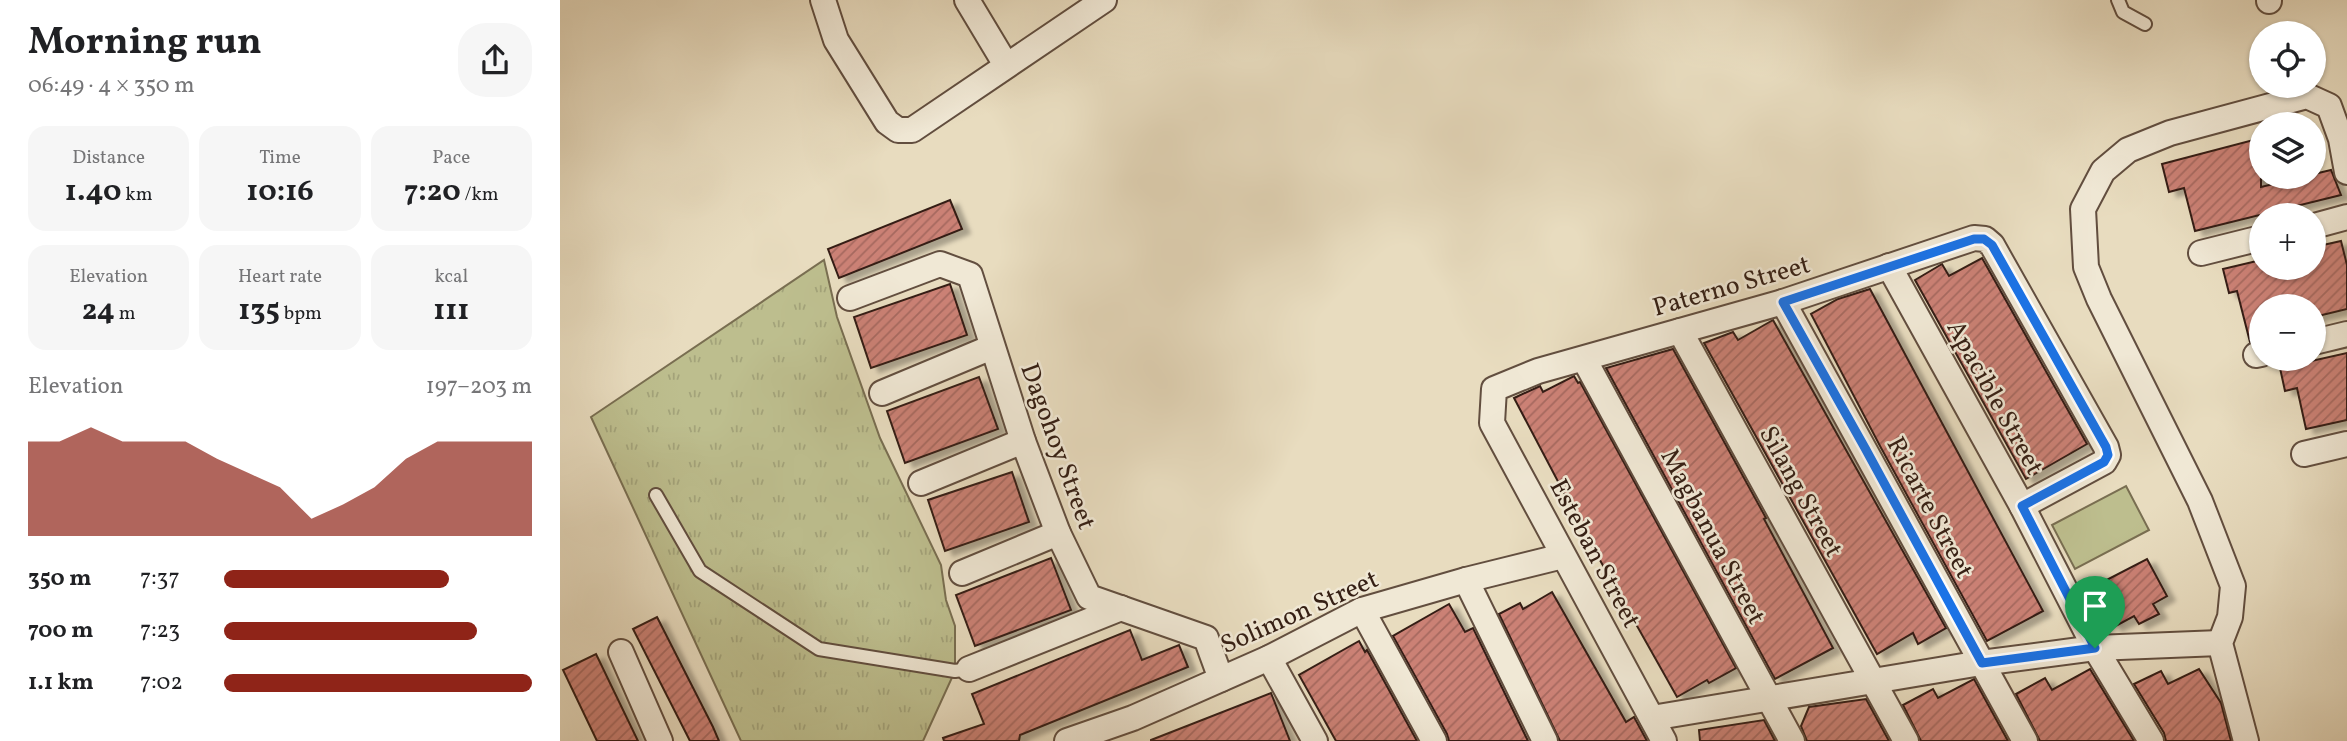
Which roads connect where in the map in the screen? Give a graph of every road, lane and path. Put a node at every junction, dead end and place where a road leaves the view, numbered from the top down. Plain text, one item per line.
1 (823, 0) edge
2 (967, 0) edge
3 (1104, 0) edge
4 (2118, 0) edge
5 (2145, 24) dead end
6 (1006, 65) junction
7 (2347, 172) edge
8 (2347, 218) edge
9 (2326, 223) edge
10 (2249, 241) edge
11 (2201, 253) dead end
12 (1889, 266) junction
13 (850, 298) dead end
14 (1783, 302) junction
15 (1680, 331) junction
16 (2347, 334) edge
17 (2326, 339) edge
18 (992, 347) junction
19 (1584, 359) junction
20 (1494, 389) joint
21 (882, 393) dead end
22 (1023, 441) junction
23 (2347, 444) edge
24 (2304, 454) dead end
25 (921, 483) dead end
26 (656, 495) dead end
27 (2022, 506) junction
28 (1058, 533) junction
29 (1563, 556) junction
30 (962, 572) dead end
31 (1466, 580) junction
32 (1121, 608) junction
33 (1362, 610) junction
34 (2220, 643) junction
35 (2095, 648) junction
36 (621, 652) dead end
37 (1269, 658) junction
38 (1982, 663) junction
39 (969, 669) joint
40 (1221, 679) junction
41 (1874, 680) junction
42 (1767, 697) junction
43 (1652, 718) junction
44 (660, 741) edge
45 (1067, 741) edge
46 (1315, 741) edge
47 (1434, 741) edge
48 (1545, 741) edge
49 (1664, 741) edge
50 (1792, 741) edge
51 (1906, 741) edge
52 (2025, 741) edge
53 (2151, 741) edge
54 (2246, 741) edge

1 - 6 street
2 - 6 street
3 - 6 street
4 - 5 lane
7 - 34 street
8 - 9 street
10 - 11 street
12 - 14 street, Paterno Street
12 - 27 street, Apacible Street
12 - 27 street, Paterno Street
13 - 18 street, Dagohoy Street
14 - 15 street, Paterno Street
14 - 38 street, Ricarte Street
15 - 19 street, Paterno Street
15 - 41 street, Silang Street
16 - 17 street
18 - 21 street
18 - 22 street, Dagohoy Street
19 - 20 street, Paterno Street
19 - 42 street, Magbanua Street
20 - 29 street, Esteban Street
22 - 25 street
22 - 28 street, Dagohoy Street
23 - 24 street
26 - 39 lane
27 - 35 street, Apacible Street
28 - 30 street
28 - 32 street, Dagohoy Street
29 - 31 street, Solimon Street
29 - 43 street, Esteban Street
31 - 33 street, Solimon Street
31 - 48 street
32 - 39 street
32 - 40 street, Dagohoy Street
33 - 37 street, Solimon Street
33 - 47 street
34 - 35 street
34 - 54 street
35 - 38 street
35 - 53 street, Apacible Street
36 - 44 street
37 - 40 street, Solimon Street
37 - 46 street
38 - 41 street
38 - 52 street, Ricarte Street
40 - 45 street, Solimon Street
41 - 42 street
41 - 51 street, Silang Street
42 - 43 street
42 - 50 street, Magbanua Street
43 - 49 street, Esteban Street

